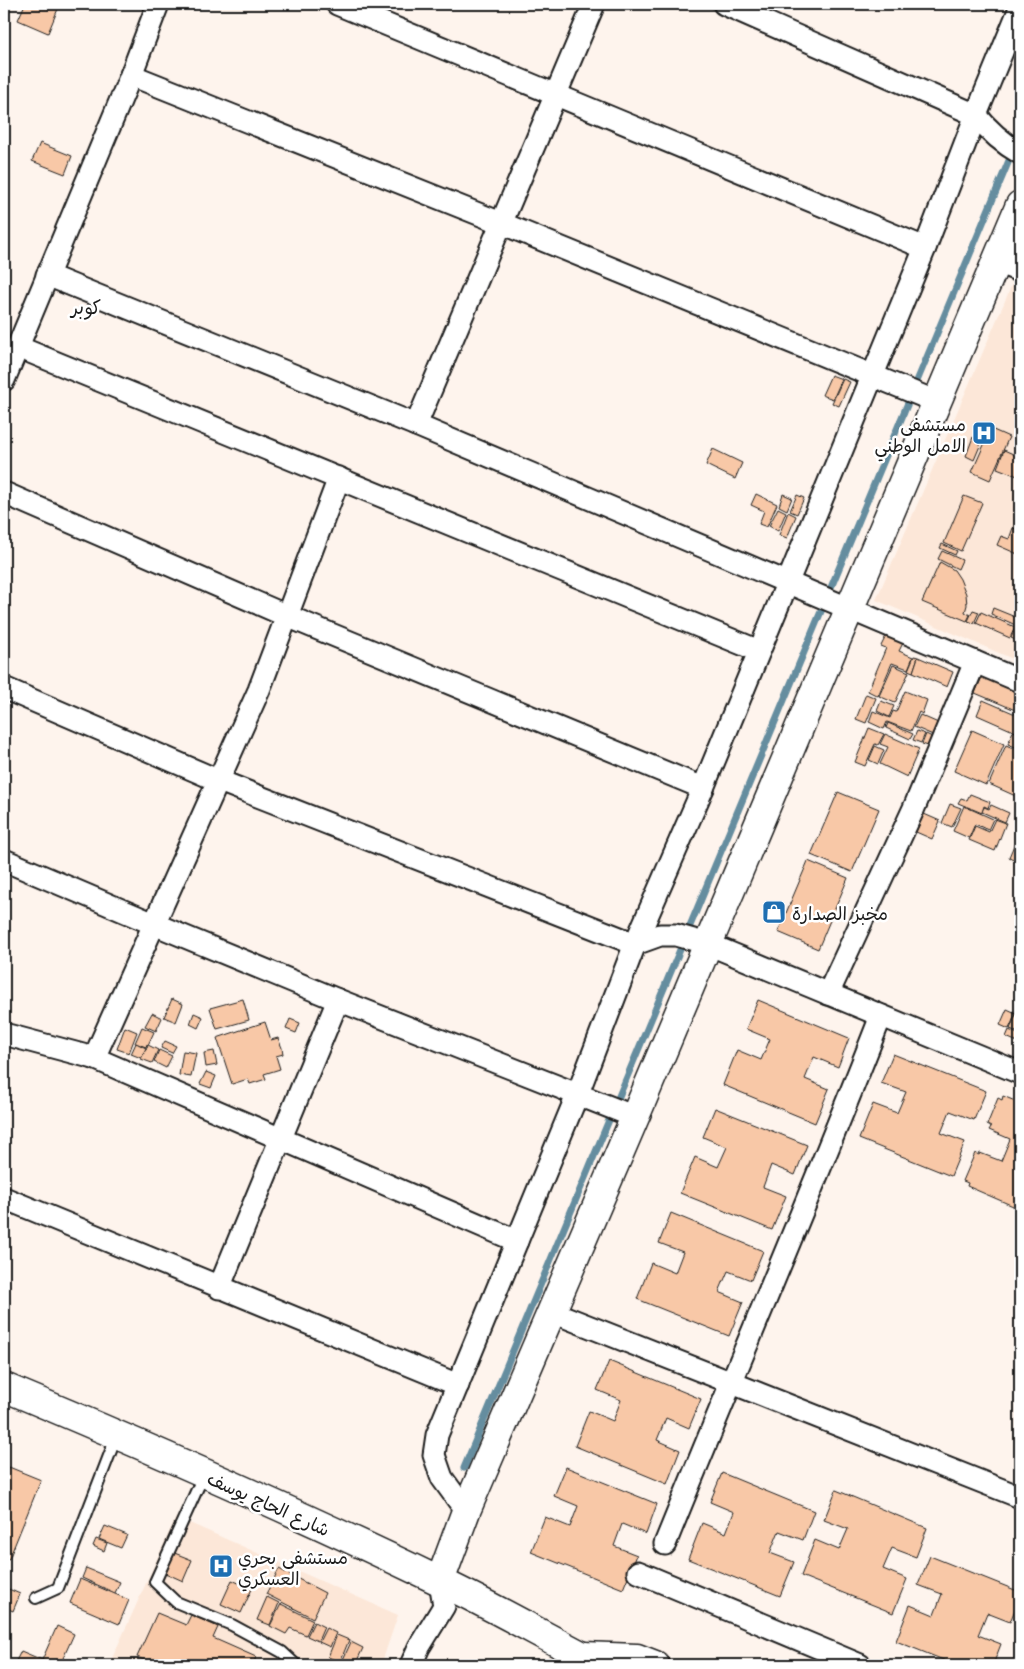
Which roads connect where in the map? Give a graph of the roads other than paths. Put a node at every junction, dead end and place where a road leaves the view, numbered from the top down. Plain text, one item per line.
1 (158, 4) edge
2 (337, 4) edge
3 (594, 4) edge
4 (724, 4) edge
5 (1020, 8) edge
6 (131, 75) junction
7 (556, 95) junction
8 (976, 115) junction
9 (1013, 149) edge
10 (1020, 205) edge
11 (501, 223) junction
12 (925, 248) junction
13 (1008, 267) edge
14 (47, 275) junction
15 (18, 347) junction
16 (873, 375) junction
17 (4, 380) edge
18 (930, 399) junction
19 (416, 425) junction
20 (339, 478) junction
21 (4, 492) edge
22 (787, 583) junction
23 (849, 610) junction
24 (287, 616) junction
25 (760, 651) junction
26 (975, 662) junction
27 (1020, 682) edge
28 (4, 688) edge
29 (217, 780) junction
30 (703, 788) junction
31 (4, 860) edge
32 (154, 924) junction
33 (693, 940) junction
34 (635, 944) junction
35 (828, 994) junction
36 (338, 1000) junction
37 (881, 1016) junction
38 (4, 1036) edge
39 (94, 1058) junction
40 (1020, 1074) edge
41 (578, 1093) junction
42 (629, 1114) junction
43 (281, 1140) junction
44 (4, 1198) edge
45 (517, 1241) junction
46 (219, 1288) junction
47 (550, 1311) junction
48 (730, 1382) junction
49 (458, 1385) junction
50 (4, 1387) edge
51 (117, 1434) junction
52 (204, 1474) junction
53 (1020, 1497) edge
54 (466, 1511) junction
55 (665, 1544) dead end
56 (638, 1572) dead end
57 (440, 1582) junction
58 (36, 1598) dead end
59 (589, 1660) edge
60 (836, 1660) edge
61 (296, 1665) edge
62 (411, 1665) edge
63 (655, 1665) edge
64 (860, 1665) edge

1 - 6 street
2 - 7 street
3 - 7 street
4 - 8 street
5 - 8 street
6 - 11 street
6 - 14 street
7 - 11 street
7 - 12 street
8 - 9 street
8 - 12 street
10 - 13 street
11 - 16 street
11 - 19 street
12 - 16 street
13 - 18 street
14 - 15 street
14 - 19 street
15 - 17 street
15 - 20 street
16 - 18 street
16 - 22 street
18 - 23 street
19 - 22 street
20 - 24 street
20 - 25 street
21 - 24 street
22 - 23 street
22 - 25 street
23 - 26 street
23 - 33 street
24 - 29 street
24 - 30 street
25 - 30 street
26 - 27 street
26 - 35 street
28 - 29 street
29 - 32 street
29 - 34 street
30 - 34 street
31 - 32 street
32 - 36 street
32 - 39 street
33 - 34 street
33 - 35 street
33 - 42 street
34 - 41 street
35 - 37 street
36 - 41 street
36 - 43 street
37 - 40 street
37 - 48 street
38 - 39 street
39 - 43 street
41 - 42 street
41 - 45 street
42 - 47 street
43 - 45 street
43 - 46 street
44 - 46 street
45 - 49 street
46 - 49 street
47 - 48 street
47 - 54 street
48 - 53 street
48 - 55 street
49 - 54 street
50 - 51 street, شارع الحاج يوسف
51 - 52 street, شارع الحاج يوسف
51 - 58 lane
52 - 57 street, شارع الحاج يوسف
52 - 61 lane
54 - 57 street
56 - 60 street
57 - 59 street, شارع الحاج يوسف
57 - 62 street
59 - 63 street, شارع الحاج يوسف
60 - 64 street

